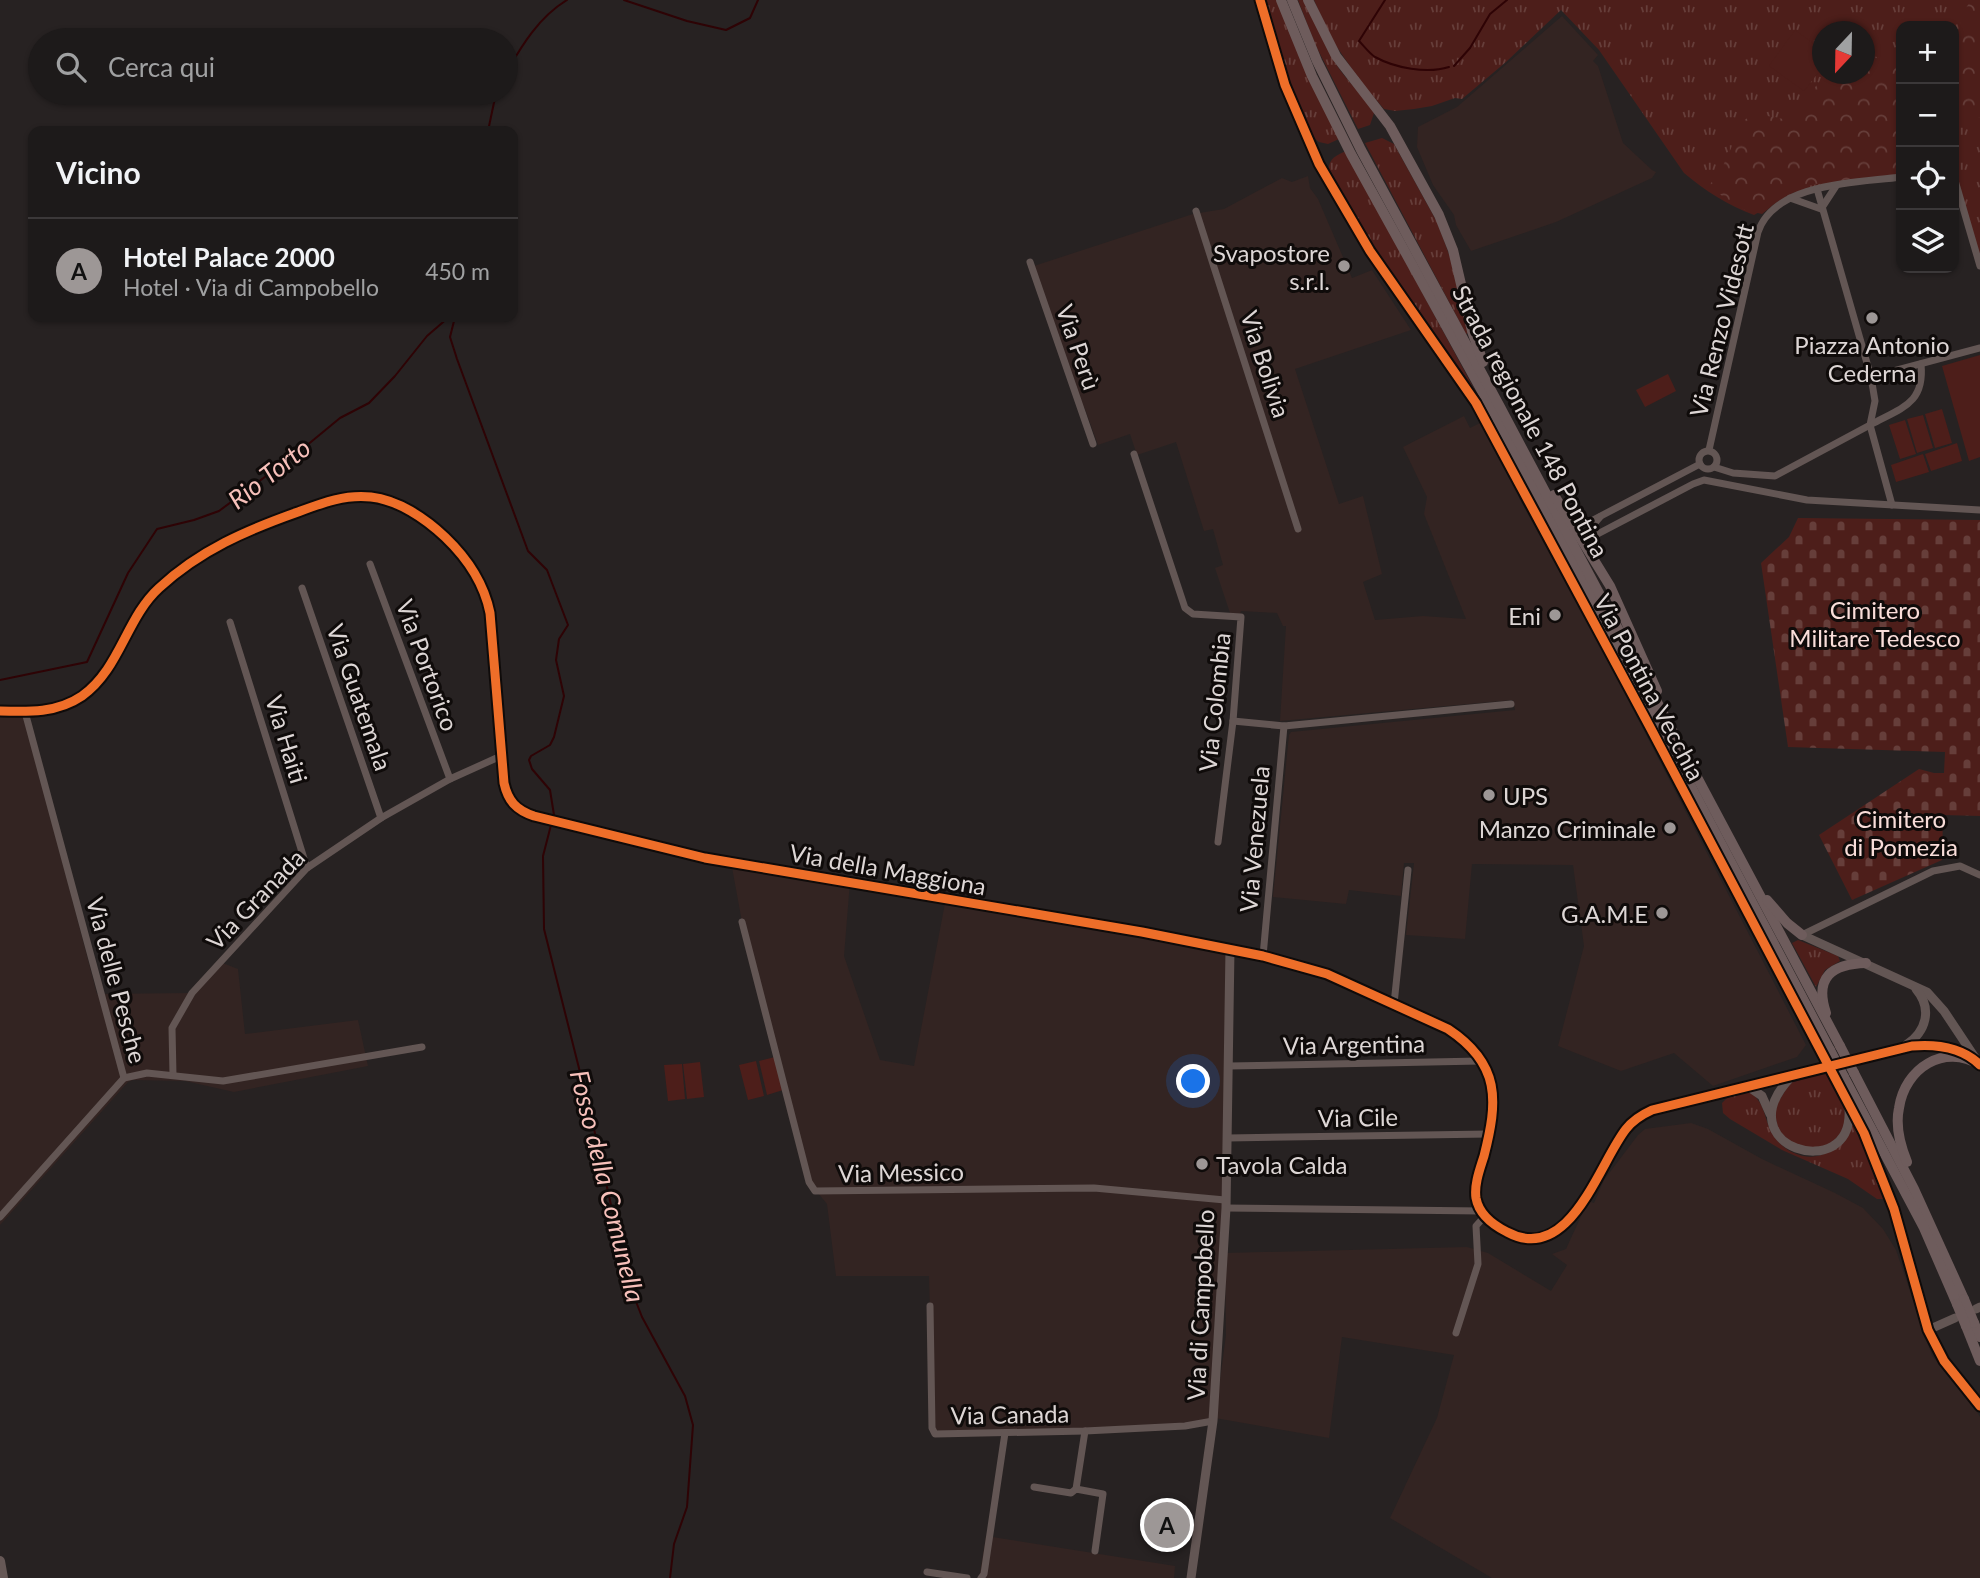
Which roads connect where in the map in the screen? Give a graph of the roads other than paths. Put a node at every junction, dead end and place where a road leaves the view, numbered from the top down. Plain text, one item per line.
1 (1260, 0) edge
2 (1281, 0) edge
3 (1308, 0) edge
4 (1292, 9) edge
5 (1356, 152) junction
6 (1315, 156) joint
7 (1896, 178) edge
8 (1836, 186) junction
9 (1817, 189) junction
10 (1959, 194) edge
11 (1790, 198) junction
12 (1821, 209) junction
13 (1196, 211) dead end
14 (1030, 262) dead end
15 (1980, 266) edge
16 (1980, 348) edge
17 (1921, 364) junction
18 (1871, 377) junction
19 (1500, 407) junction
20 (1870, 425) junction
21 (1093, 444) dead end
22 (1709, 450) junction
23 (1134, 454) dead end
24 (1530, 463) junction
25 (1700, 464) junction
26 (1714, 467) junction
27 (1892, 505) junction
28 (1980, 510) edge
29 (1600, 516) junction
30 (1298, 529) dead end
31 (1576, 529) junction
32 (1588, 540) junction
33 (370, 564) dead end
34 (302, 588) dead end
35 (230, 622) dead end
36 (1511, 704) dead end
37 (0, 711) edge
38 (25, 712) junction
39 (1667, 720) junction
40 (1233, 721) junction
41 (1284, 726) junction
42 (501, 756) junction
43 (450, 779) junction
44 (382, 818) junction
45 (1218, 842) dead end
46 (307, 868) junction
47 (1408, 870) dead end
48 (1980, 875) edge
49 (1749, 877) junction
50 (742, 922) dead end
51 (1802, 935) junction
52 (1230, 949) junction
53 (1263, 956) junction
54 (1781, 957) junction
55 (1866, 963) junction
56 (1907, 981) junction
57 (1394, 1004) junction
58 (1805, 1020) junction
59 (1833, 1035) junction
60 (422, 1047) dead end
61 (1979, 1047) edge
62 (1901, 1048) junction
63 (1969, 1048) junction
64 (1830, 1050) junction
65 (1857, 1059) dead end
66 (1480, 1061) junction
67 (1980, 1065) edge
68 (1229, 1066) junction
69 (1825, 1068) dead end
70 (173, 1075) junction
71 (1792, 1076) junction
72 (1844, 1077) junction
73 (124, 1078) junction
74 (1749, 1087) junction
75 (1848, 1103) junction
76 (1771, 1116) junction
77 (1489, 1134) junction
78 (1228, 1138) junction
79 (1226, 1204) junction
80 (1483, 1214) junction
81 (0, 1217) edge
82 (1931, 1224) junction
83 (1961, 1302) junction
84 (930, 1306) dead end
85 (1955, 1318) dead end
86 (1970, 1324) junction
87 (1928, 1330) junction
88 (1456, 1333) dead end
89 (1980, 1337) edge
90 (1980, 1361) edge
91 (1980, 1406) edge
92 (1213, 1421) junction
93 (1085, 1431) junction
94 (1005, 1433) junction
95 (1034, 1487) dead end
96 (1076, 1489) junction
97 (1095, 1551) dead end
98 (0, 1561) edge
99 (927, 1572) dead end
100 (3, 1578) edge
101 (967, 1578) edge
102 (981, 1578) edge
103 (1191, 1578) edge

1 - 6 street, Via Pontina Vecchia
2 - 4 highway, Strada regionale 148 Pontina
3 - 19 highway
4 - 5 highway, Strada regionale 148 Pontina
5 - 19 highway, Strada regionale 148 Pontina
5 - 54 highway, Strada regionale 148 Pontina
6 - 58 street, Via Pontina Vecchia
7 - 8 street, Via Renzo Videsott
8 - 9 street, Via Renzo Videsott
8 - 12 street
9 - 11 street, Via Renzo Videsott
9 - 12 street
10 - 15 street
11 - 12 street
11 - 22 street, Via Renzo Videsott
12 - 18 street
13 - 30 street, Via Bolivia
14 - 21 street, Via Perù
16 - 17 street
17 - 18 street
17 - 20 street
18 - 20 street
19 - 24 highway, Strada regionale 148 Pontina
20 - 26 street
20 - 27 street
22 - 25 street, Via Renzo Videsott
22 - 26 street, Via Renzo Videsott
23 - 40 street, Via Colombia
24 - 31 highway
24 - 39 highway, Strada regionale 148 Pontina
25 - 26 street
25 - 29 street, Via Renzo Videsott
27 - 28 street
27 - 32 street
29 - 31 street, Via Renzo Videsott
29 - 32 street
31 - 32 highway
32 - 39 highway
33 - 43 street, Via Portorico
34 - 44 street, Via Guatemala
35 - 46 street, Via Haiti
36 - 41 street
37 - 38 street, Via della Maggiona
38 - 42 street, Via della Maggiona
38 - 73 street, Via delle Pesche
39 - 49 highway, Strada regionale 148 Pontina
40 - 41 street
40 - 45 street, Via Colombia
41 - 53 street, Via Venezuela
42 - 43 street, Via Granada
42 - 52 street, Via della Maggiona
43 - 44 street, Via Granada
44 - 46 street, Via Granada
46 - 70 street, Via Granada
47 - 57 street
48 - 51 street
49 - 51 highway
49 - 59 highway, Strada regionale 148 Pontina
50 - 79 street, Via Messico
51 - 55 street
52 - 53 street, Via della Maggiona
52 - 68 street, Via di Campobello
53 - 57 street, Via della Maggiona
54 - 58 highway
54 - 64 highway, Strada regionale 148 Pontina
55 - 56 street
55 - 59 highway
56 - 62 street
56 - 63 street
57 - 66 street, Via della Maggiona
58 - 64 street, Via Pontina Vecchia
59 - 64 highway, Strada regionale 148 Pontina
60 - 70 street
61 - 63 street
62 - 65 street
62 - 67 street
63 - 67 street
64 - 72 highway, Strada regionale 148 Pontina, bridge
66 - 68 street, Via Argentina
66 - 77 street, Via della Maggiona
67 - 82 highway
68 - 78 street, Via di Campobello
69 - 71 street
70 - 73 street
71 - 74 street
71 - 76 street
72 - 75 street
72 - 82 highway, Strada regionale 148 Pontina
72 - 83 highway, Strada regionale 148 Pontina
73 - 81 street, Via delle Pesche
74 - 76 street
74 - 80 street
75 - 76 street
75 - 87 street
77 - 78 street, Via Cile
77 - 80 street, Via della Maggiona
78 - 79 street, Via di Campobello
79 - 80 street
79 - 92 street, Via di Campobello
80 - 88 street
82 - 83 highway, Strada regionale 148 Pontina
83 - 86 highway, Strada regionale 148 Pontina, bridge
84 - 94 street, Via Canada
85 - 87 street
86 - 89 highway, Strada regionale 148 Pontina
86 - 90 highway
87 - 91 street
92 - 93 street, Via Canada
92 - 103 street, Via di Campobello
93 - 94 street, Via Canada
93 - 96 street
94 - 102 street
95 - 96 street
96 - 97 street
98 - 100 main road
99 - 101 street

